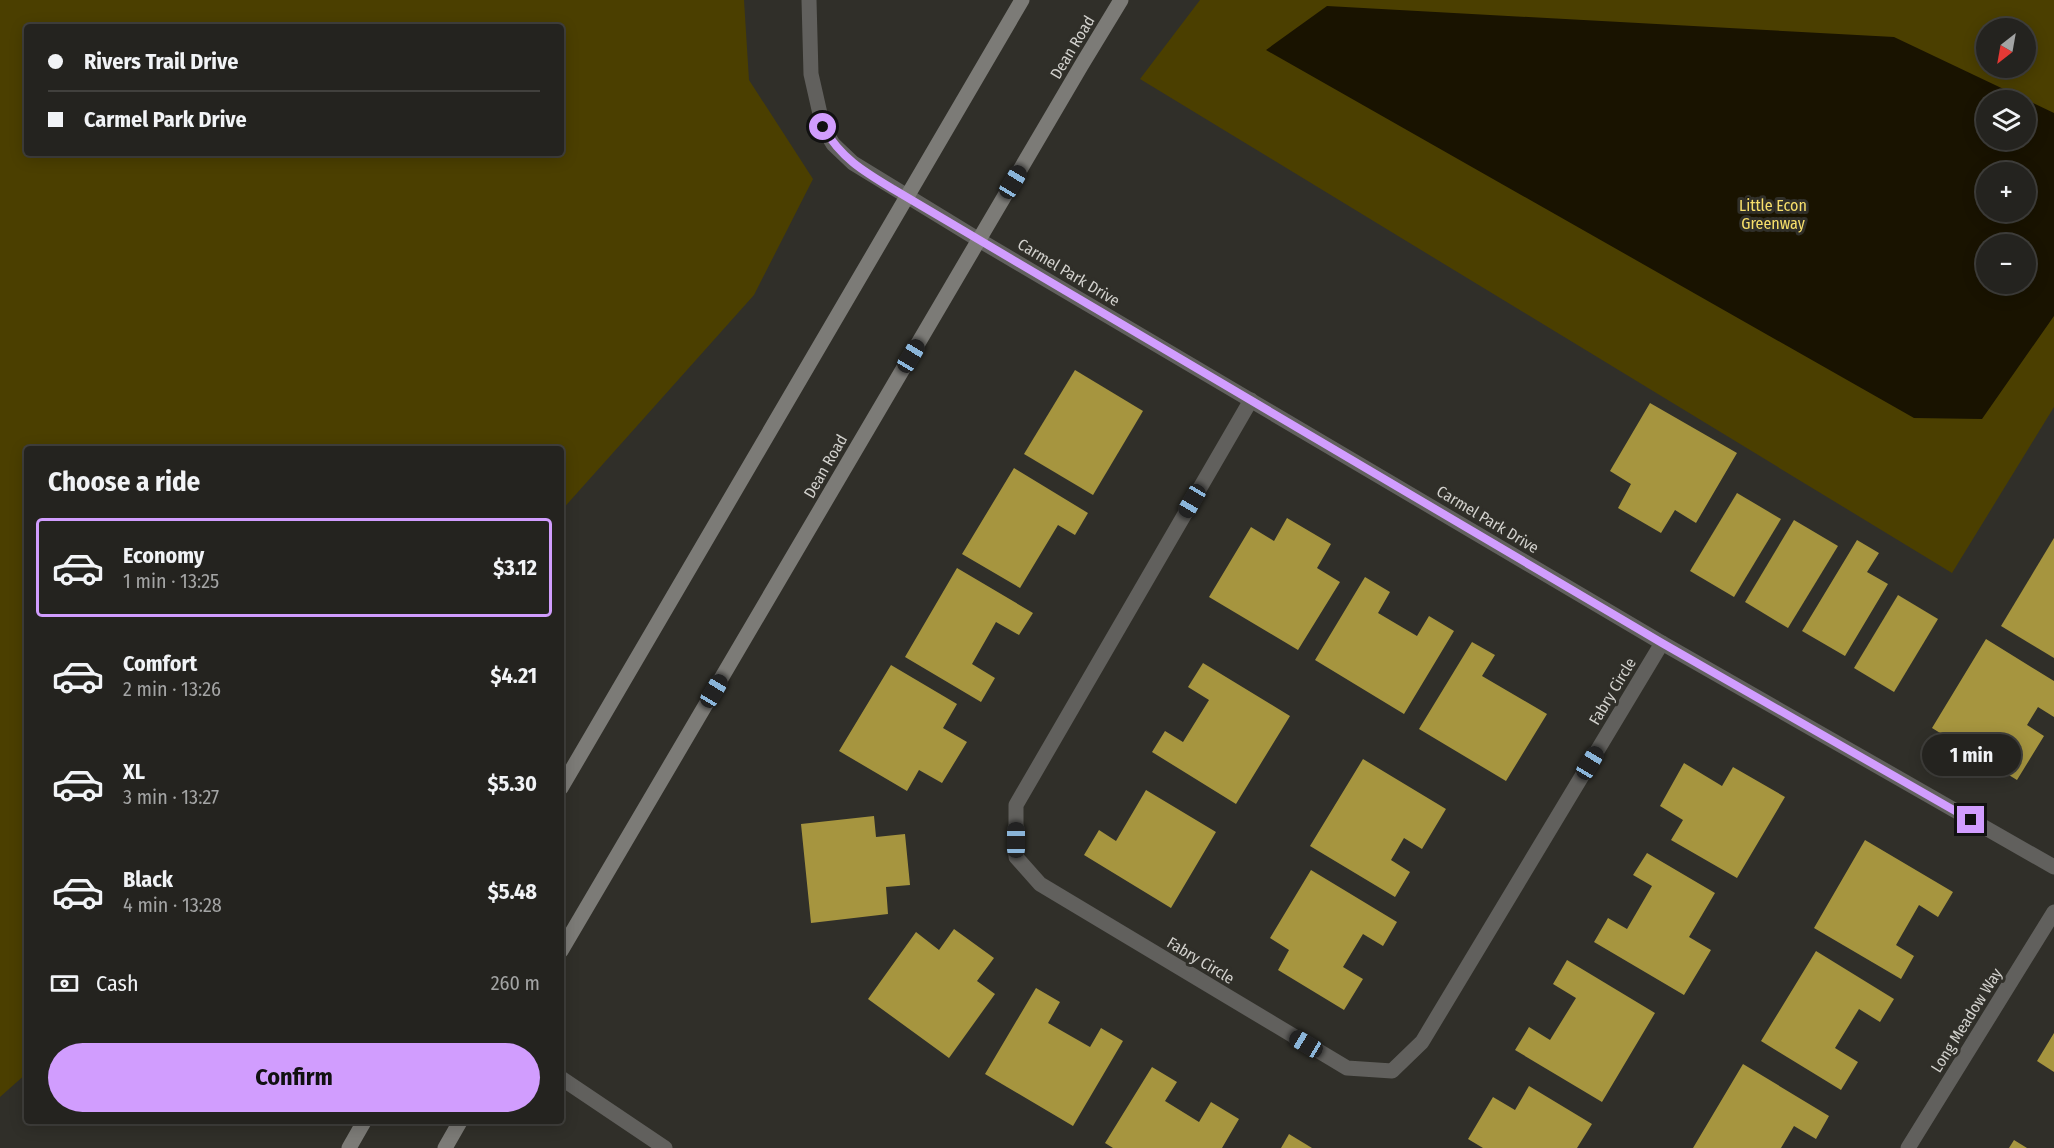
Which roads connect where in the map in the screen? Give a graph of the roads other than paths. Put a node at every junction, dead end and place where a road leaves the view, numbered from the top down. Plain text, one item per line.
1 (809, 0) edge
2 (1022, 0) edge
3 (1121, 0) edge
4 (907, 197) junction
5 (979, 240) junction
6 (1251, 400) junction
7 (1662, 643) junction
8 (564, 783) edge
9 (2054, 867) edge
10 (2054, 912) edge
11 (564, 946) edge
12 (564, 1080) edge
13 (363, 1124) edge
14 (459, 1124) edge
15 (349, 1148) edge
16 (445, 1148) edge
17 (665, 1148) edge
18 (1908, 1148) edge

1 - 4 street, Carmel Park Drive
2 - 4 main road
3 - 5 main road, Dean Road
4 - 5 street, Carmel Park Drive
4 - 8 main road
5 - 6 street, Carmel Park Drive
5 - 11 main road, Dean Road
6 - 7 street, Carmel Park Drive
6 - 7 street, Fabry Circle
7 - 9 street, Carmel Park Drive
10 - 18 street, Long Meadow Way
12 - 17 street
13 - 15 main road
14 - 16 main road

